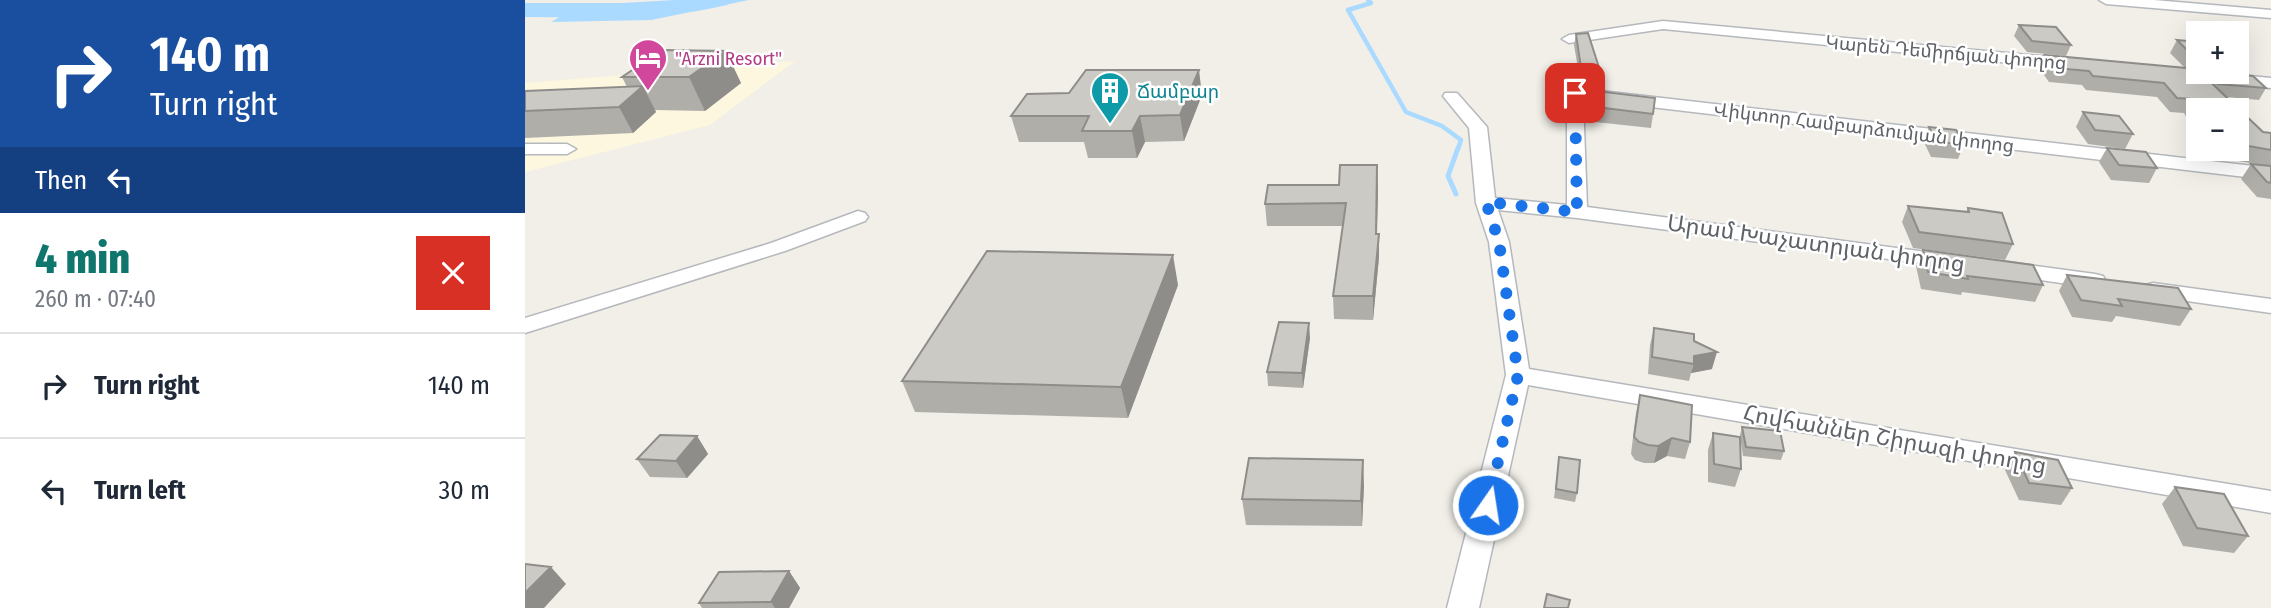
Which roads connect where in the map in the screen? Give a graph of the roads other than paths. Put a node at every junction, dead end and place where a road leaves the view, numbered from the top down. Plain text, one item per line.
1 (2106, 0) edge
2 (2238, 0) edge
3 (2252, 12) junction
4 (2271, 14) edge
5 (2271, 28) edge
6 (1569, 39) dead end
7 (2091, 66) edge
8 (2249, 81) edge
9 (2271, 83) edge
10 (1451, 96) dead end
11 (525, 149) edge
12 (567, 149) dead end
13 (2271, 174) edge
14 (1486, 202) junction
15 (1577, 212) junction
16 (858, 217) dead end
17 (2271, 306) edge
18 (525, 326) edge
19 (1518, 375) junction
20 (2271, 502) edge
21 (1463, 608) edge

1 - 3 street
2 - 3 street
3 - 4 street
3 - 5 street
6 - 7 street, Կարեն Դեմիրճյան փողոց
8 - 9 street
10 - 14 street
11 - 12 street
13 - 15 street, Վիկտոր Համբարձումյան փողոց
14 - 15 street, Արամ Խաչատրյան փողոց
14 - 19 street
15 - 17 street, Արամ Խաչատրյան փողոց
16 - 18 street
19 - 20 street, Հովհաններ Շիրազի փողոց
19 - 21 street

